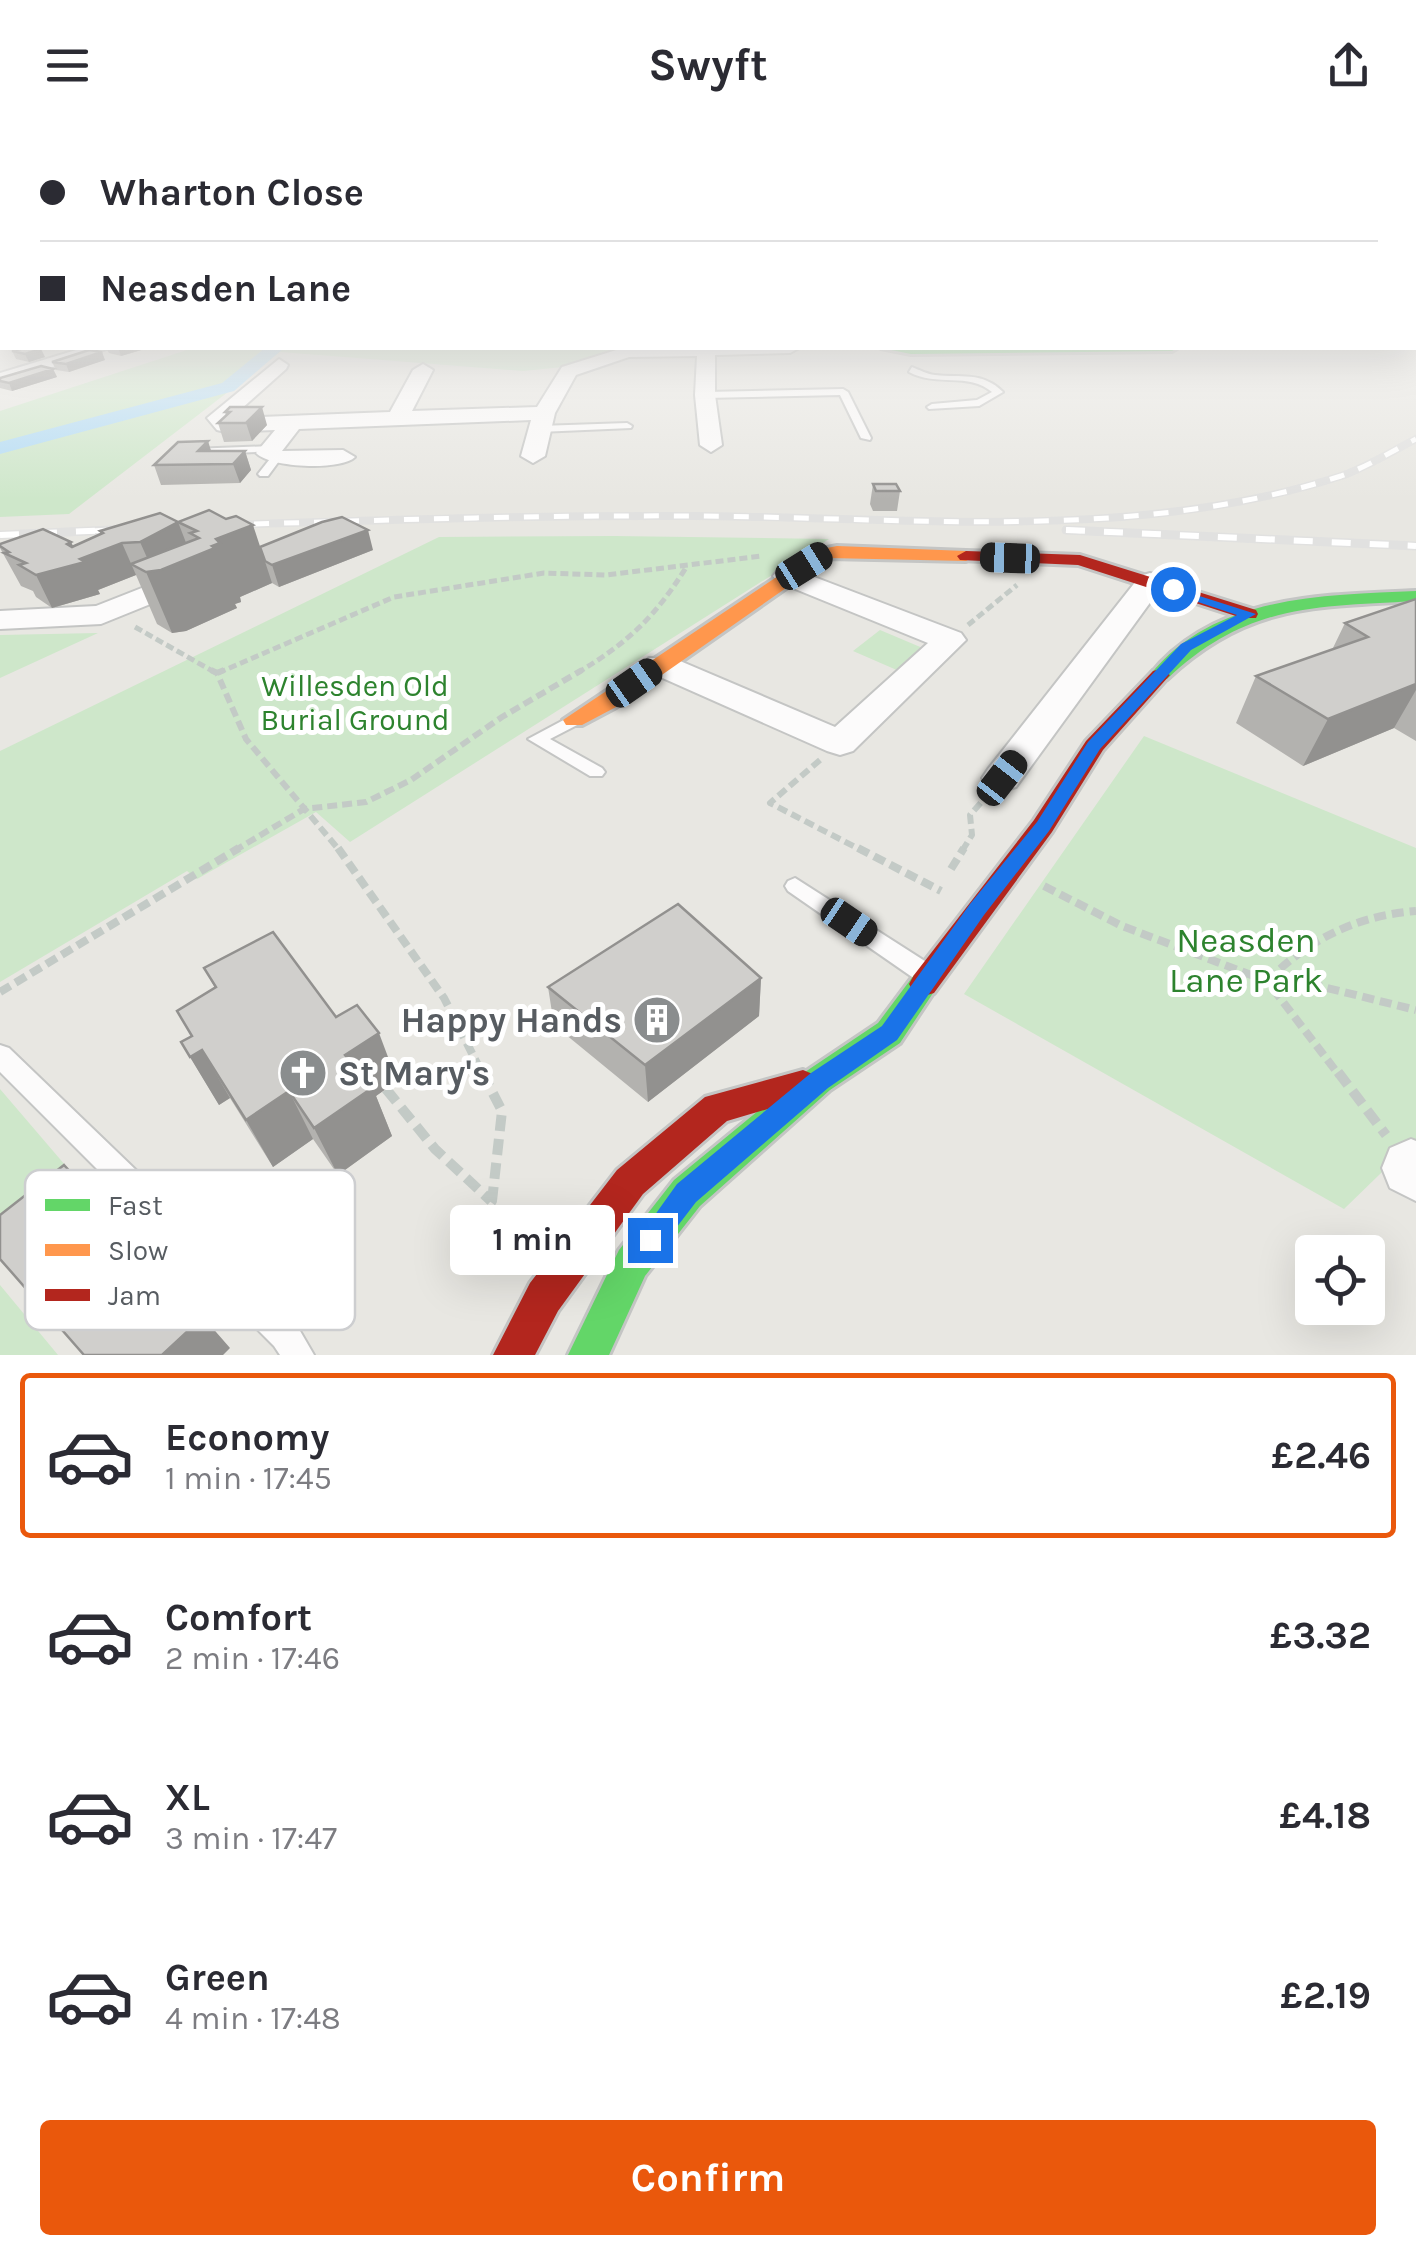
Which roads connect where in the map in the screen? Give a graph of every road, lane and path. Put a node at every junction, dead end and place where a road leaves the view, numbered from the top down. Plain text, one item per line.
1 (256, 384) edge
2 (416, 384) edge
3 (562, 384) edge
4 (705, 384) edge
5 (987, 384) edge
6 (705, 395) junction
7 (932, 406) dead end
8 (398, 418) junction
9 (542, 421) junction
10 (292, 423) junction
11 (626, 426) dead end
12 (866, 438) dead end
13 (711, 445) dead end
14 (192, 452) edge
15 (533, 456) dead end
16 (343, 458) dead end
17 (270, 460) junction
18 (823, 554) junction
19 (1049, 559) junction
20 (688, 565) junction
21 (214, 568) edge
22 (788, 576) junction
23 (1150, 582) junction
24 (1416, 596) edge
25 (109, 611) junction
26 (1249, 614) junction
27 (0, 620) edge
28 (950, 640) junction
29 (661, 664) junction
30 (217, 673) junction
31 (574, 720) joint
32 (840, 743) junction
33 (596, 772) dead end
34 (1002, 778) joint
35 (304, 809) junction
36 (1034, 880) dead end
37 (794, 886) dead end
38 (938, 889) junction
39 (977, 909) junction
40 (1416, 911) edge
41 (929, 976) junction
42 (1270, 978) junction
43 (0, 992) edge
44 (1416, 1010) edge
45 (0, 1056) edge
46 (819, 1080) junction
47 (386, 1089) dead end
48 (115, 1170) edge
49 (1413, 1170) edge
50 (492, 1202) junction
51 (497, 1243) dead end
52 (514, 1355) edge
53 (588, 1355) edge

1 - 10 street
2 - 8 street
3 - 9 street
4 - 6 street
5 - 7 lane
6 - 12 lane
6 - 13 street
8 - 9 street
8 - 10 street
9 - 11 lane
9 - 15 street
10 - 17 street
14 - 17 lane
16 - 17 street
18 - 19 main road
18 - 20 path
18 - 22 main road
19 - 23 main road
19 - 28 path
20 - 30 path
20 - 35 path
21 - 25 street
22 - 28 street
22 - 29 main road
23 - 26 main road
23 - 34 street
24 - 26 main road
25 - 27 street
25 - 30 path
26 - 39 main road
28 - 32 street
29 - 31 main road
29 - 32 street
30 - 35 path
31 - 33 lane
32 - 38 path
34 - 38 path
35 - 43 path
35 - 50 path
36 - 42 path
37 - 41 lane
38 - 39 path
39 - 41 main road
40 - 42 path
41 - 46 main road
42 - 44 path
42 - 49 path
45 - 48 lane
46 - 52 main road
46 - 53 main road
47 - 50 path
50 - 51 path

